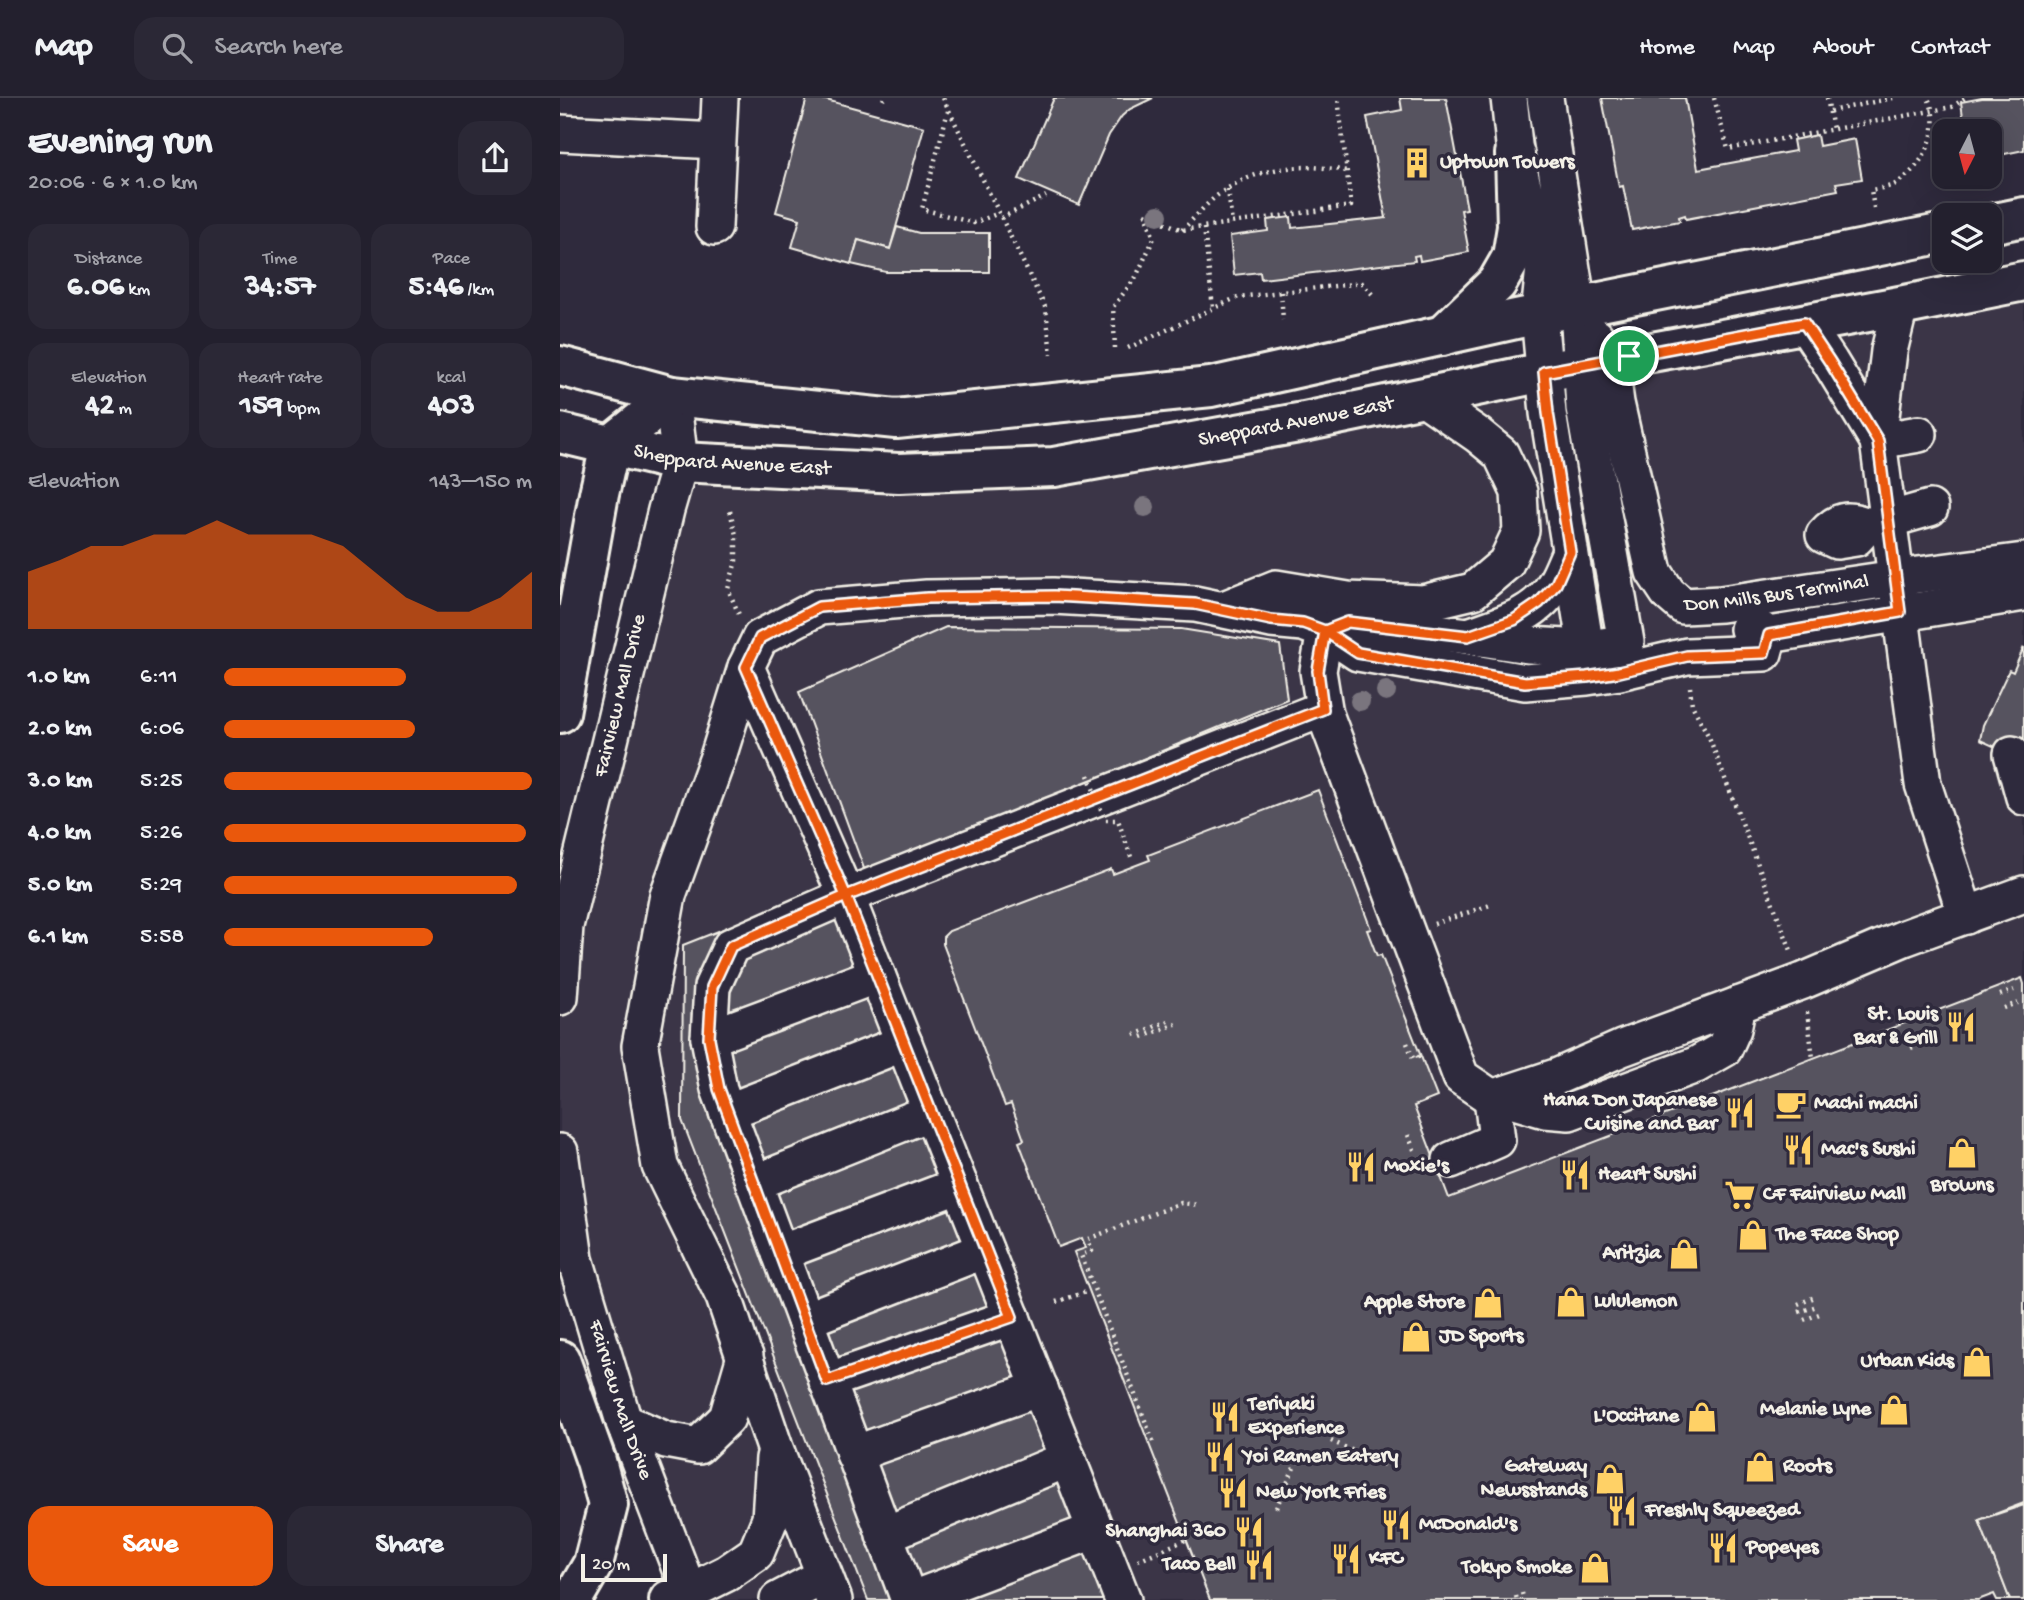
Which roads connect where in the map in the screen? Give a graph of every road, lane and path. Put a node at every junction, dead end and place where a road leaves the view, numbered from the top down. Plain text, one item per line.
1 (720, 98) edge
2 (943, 98) edge
3 (1338, 98) edge
4 (1509, 98) edge
5 (1545, 98) edge
6 (1714, 98) edge
7 (1827, 98) edge
8 (1893, 98) edge
9 (1928, 98) edge
10 (1965, 98) edge
11 (949, 110) junction
12 (1933, 110) junction
13 (1830, 111) junction
14 (1833, 129) junction
15 (560, 134) edge
16 (717, 141) junction
17 (1516, 154) junction
18 (1347, 171) junction
19 (1228, 189) junction
20 (1046, 196) dead end
21 (1874, 208) dead end
22 (1000, 215) junction
23 (2024, 217) edge
24 (2002, 222) edge
25 (1232, 224) junction
26 (714, 227) dead end
27 (1204, 228) junction
28 (1182, 230) junction
29 (1932, 235) edge
30 (2024, 281) edge
31 (1280, 292) junction
32 (1372, 294) dead end
33 (1900, 306) junction
34 (1578, 307) junction
35 (1213, 308) junction
36 (1539, 315) junction
37 (1283, 320) dead end
38 (1804, 323) junction
39 (1442, 336) junction
40 (1115, 348) dead end
41 (1128, 348) dead end
42 (1051, 355) dead end
43 (560, 366) edge
44 (1578, 366) junction
45 (672, 396) junction
46 (1423, 397) junction
47 (560, 433) edge
48 (1919, 434) dead end
49 (1878, 441) junction
50 (610, 446) junction
51 (680, 462) junction
52 (1930, 509) dead end
53 (730, 510) dead end
54 (1878, 523) junction
55 (1570, 552) junction
56 (2024, 561) edge
57 (1896, 578) junction
58 (2024, 593) edge
59 (1224, 609) junction
60 (1900, 612) junction
61 (1325, 631) junction
62 (1468, 636) junction
63 (1587, 648) junction
64 (752, 656) junction
65 (1623, 657) junction
66 (1690, 687) dead end
67 (1323, 709) junction
68 (560, 713) edge
69 (2012, 754) dead end
70 (1093, 786) junction
71 (2024, 797) edge
72 (1131, 857) dead end
73 (2024, 894) edge
74 (846, 896) junction
75 (1966, 916) junction
76 (877, 975) junction
77 (1803, 981) junction
78 (2014, 990) dead end
79 (2000, 995) dead end
80 (560, 997) edge
81 (2018, 1003) dead end
82 (2004, 1008) dead end
83 (1168, 1021) dead end
84 (1176, 1024) dead end
85 (1134, 1034) dead end
86 (1142, 1037) dead end
87 (709, 1038) junction
88 (1924, 1040) dead end
89 (904, 1043) junction
90 (1910, 1045) dead end
91 (1813, 1058) dead end
92 (1495, 1097) junction
93 (727, 1112) junction
94 (931, 1112) junction
95 (1408, 1135) dead end
96 (560, 1152) edge
97 (1415, 1152) dead end
98 (1451, 1160) dead end
99 (754, 1184) junction
100 (960, 1185) junction
101 (1199, 1205) dead end
102 (985, 1250) junction
103 (780, 1253) junction
104 (1089, 1291) dead end
105 (1815, 1297) dead end
106 (1056, 1302) dead end
107 (1798, 1304) dead end
108 (1817, 1306) dead end
109 (1799, 1312) dead end
110 (1822, 1313) dead end
111 (1012, 1317) junction
112 (804, 1320) junction
113 (1804, 1320) dead end
114 (745, 1356) junction
115 (560, 1360) edge
116 (827, 1381) junction
117 (1040, 1388) junction
118 (624, 1422) junction
119 (1153, 1441) dead end
120 (1331, 1441) dead end
121 (775, 1448) junction
122 (1301, 1452) dead end
123 (854, 1454) junction
124 (1068, 1459) junction
125 (1387, 1466) dead end
126 (1276, 1508) dead end
127 (1096, 1530) junction
128 (884, 1535) junction
129 (1188, 1539) dead end
130 (829, 1588) edge
131 (1119, 1592) edge
132 (1518, 1596) edge
133 (684, 1597) edge
134 (572, 1600) edge
135 (778, 1600) edge
136 (909, 1600) edge
137 (1524, 1600) edge

1 - 16 street
2 - 11 path
3 - 18 path
4 - 17 street
5 - 34 street
6 - 14 path
7 - 13 path
8 - 13 path
9 - 12 path
10 - 12 path
11 - 22 path
11 - 22 path
12 - 14 path
12 - 21 path
13 - 14 path
15 - 16 street
16 - 26 street
17 - 36 street
17 - 39 main road
18 - 19 path
18 - 25 path
19 - 25 path
19 - 28 path
20 - 22 path
22 - 42 path
23 - 24 main road
25 - 27 path
27 - 28 path
27 - 35 path
28 - 40 path
29 - 34 main road
30 - 33 main road, Sheppard Avenue East
31 - 32 path
31 - 35 path
31 - 37 path
33 - 38 main road, Sheppard Avenue East
33 - 49 street
34 - 36 main road
34 - 44 street, Don Mills Bus Terminal
35 - 41 path
36 - 39 main road
36 - 44 street
38 - 44 main road, Sheppard Avenue East
38 - 49 street
39 - 45 main road
43 - 45 main road
44 - 46 main road, Sheppard Avenue East
44 - 55 street
44 - 57 street, Don Mills Bus Terminal
44 - 65 street
45 - 50 main road
45 - 51 street, Fairview Mall Drive
46 - 51 main road, Sheppard Avenue East
46 - 59 street
47 - 50 main road, Sheppard Avenue East
48 - 49 street
49 - 54 street
50 - 51 main road, Sheppard Avenue East
50 - 68 main road
51 - 80 street, Fairview Mall Drive
52 - 54 street
53 - 64 path
54 - 57 street
55 - 62 street
55 - 63 street
56 - 57 street, Don Mills Bus Terminal
57 - 60 street
58 - 60 street
59 - 61 street
59 - 64 street
60 - 65 street
60 - 75 street
61 - 62 street
61 - 65 street
61 - 67 street
62 - 63 street
63 - 65 street
64 - 74 street
64 - 114 street
66 - 77 path
67 - 70 street
67 - 92 street
69 - 71 street
70 - 72 path, bridge
70 - 74 street
73 - 75 street
74 - 76 street
74 - 87 street
75 - 77 street
76 - 87 street
76 - 89 street
77 - 91 path
77 - 92 street
78 - 79 path
81 - 82 path
83 - 85 path
84 - 86 path
87 - 93 street
88 - 90 path
89 - 93 street
89 - 94 street
92 - 98 street
93 - 99 street
94 - 99 street
94 - 100 street
95 - 97 path
96 - 118 street, Fairview Mall Drive
99 - 103 street
100 - 102 street
100 - 103 street
101 - 119 path
102 - 111 street
102 - 112 street
103 - 112 street
104 - 106 path
105 - 107 path
108 - 109 path
110 - 113 path
111 - 116 street
111 - 117 street
112 - 116 street
114 - 118 street
114 - 121 street
115 - 134 main road
116 - 123 street
117 - 123 street
117 - 124 street
118 - 133 street, Fairview Mall Drive
120 - 125 path
121 - 130 street
121 - 133 street
122 - 126 path
123 - 128 street
124 - 127 street
124 - 128 street
127 - 131 street
127 - 136 street
128 - 136 street
129 - 131 path
130 - 135 street
132 - 137 path

